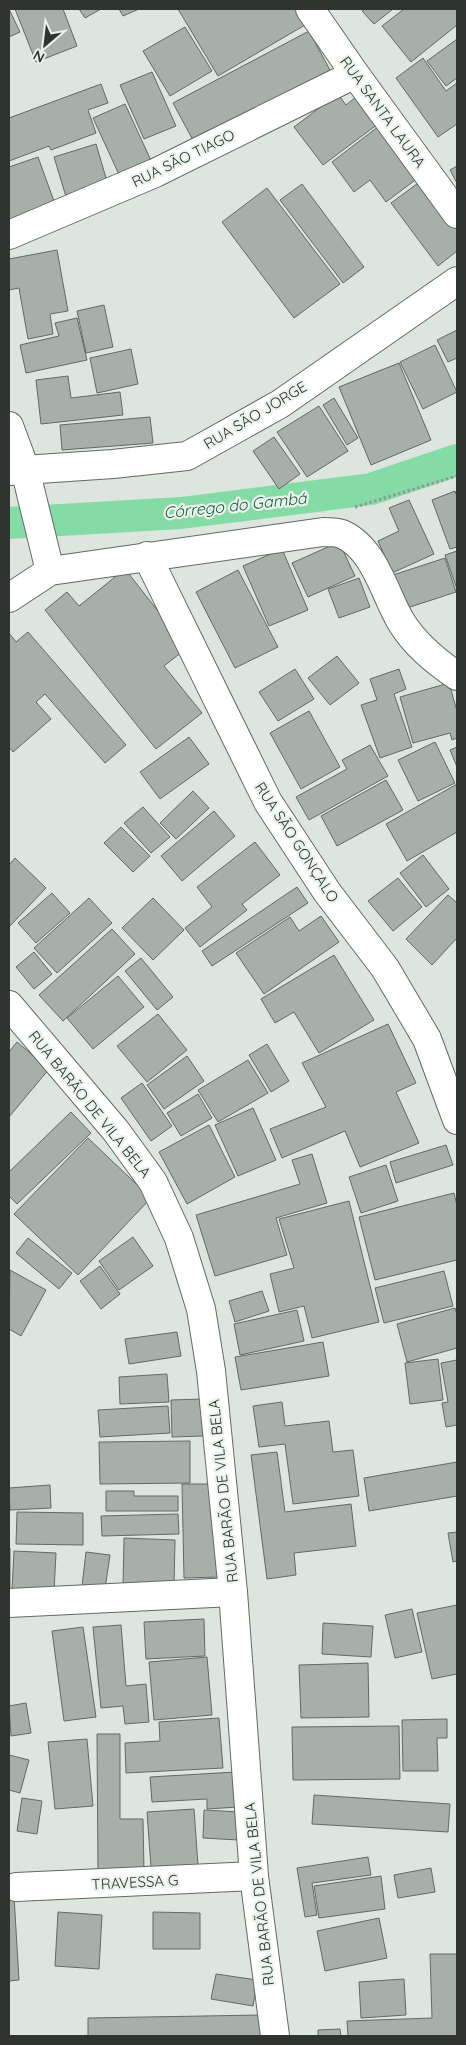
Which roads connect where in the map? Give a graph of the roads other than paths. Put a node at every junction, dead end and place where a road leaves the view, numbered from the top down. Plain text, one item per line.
1 (310, 9) edge
2 (355, 74) junction
3 (457, 214) edge
4 (9, 235) edge
5 (457, 281) edge
6 (9, 426) edge
7 (21, 477) edge
8 (147, 556) junction
9 (48, 565) junction
10 (9, 598) edge
11 (457, 676) edge
12 (10, 1010) edge
13 (457, 1120) edge
14 (233, 1592) junction
15 (9, 1604) edge
16 (254, 1876) junction
17 (16, 1887) dead end
18 (275, 2036) edge

1 - 2 street, RUA SANTA LAURA
2 - 3 street, RUA SANTA LAURA
2 - 4 street, RUA SÃO TIAGO
5 - 7 street, RUA SÃO JORGE
6 - 7 street
7 - 9 street
8 - 9 street
8 - 11 street
8 - 13 street, RUA SÃO GONÇALO
9 - 10 street
12 - 14 street, RUA BARÃO DE VILA BELA
14 - 15 street
14 - 16 street, RUA BARÃO DE VILA BELA
16 - 17 street, TRAVESSA G
16 - 18 street, RUA BARÃO DE VILA BELA

